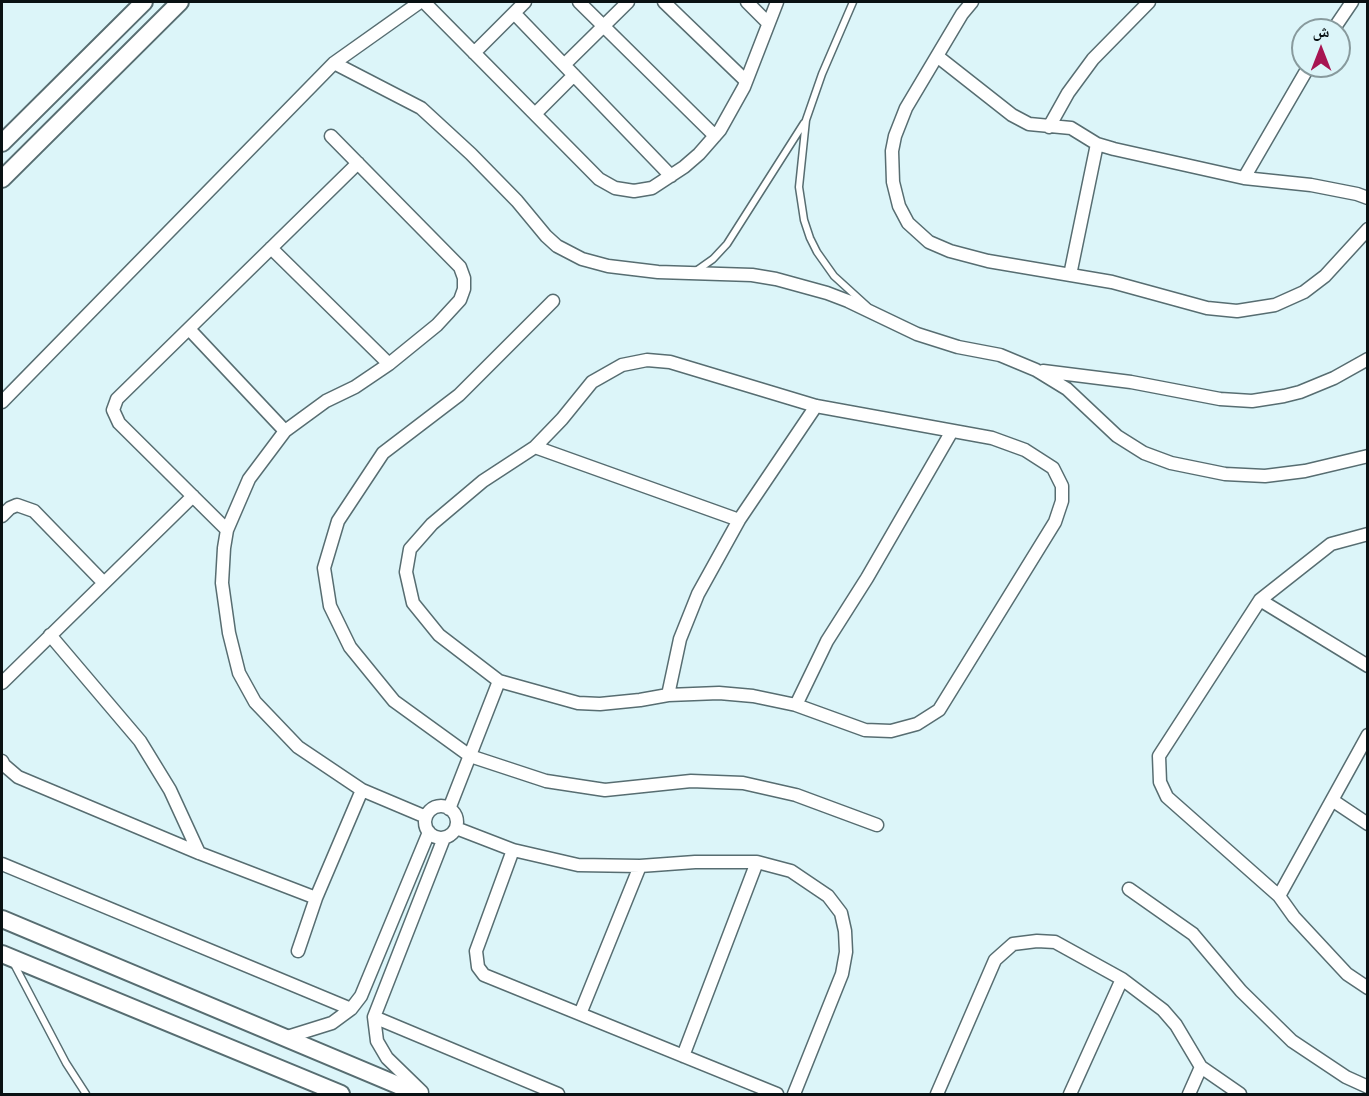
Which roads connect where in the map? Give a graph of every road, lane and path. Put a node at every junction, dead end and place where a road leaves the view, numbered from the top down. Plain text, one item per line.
1 (137, 2) edge
2 (144, 2) edge
3 (180, 2) edge
4 (422, 2) edge
5 (525, 2) edge
6 (579, 2) edge
7 (628, 2) edge
8 (664, 2) edge
9 (747, 2) edge
10 (777, 2) edge
11 (853, 2) edge
12 (972, 2) edge
13 (1149, 2) edge
14 (1352, 2) edge
15 (514, 13) junction
16 (1341, 18) edge
17 (125, 21) junction
18 (768, 23) junction
19 (603, 26) junction
20 (474, 53) junction
21 (936, 56) junction
22 (334, 63) junction
23 (564, 65) junction
24 (574, 75) junction
25 (1302, 78) edge
26 (746, 81) junction
27 (535, 114) junction
28 (806, 120) junction
29 (1049, 127) junction
30 (331, 136) dead end
31 (715, 136) junction
32 (2, 143) edge
33 (1097, 144) junction
34 (358, 163) junction
35 (671, 176) junction
36 (1244, 178) junction
37 (2, 179) edge
38 (1368, 198) edge
39 (1368, 229) edge
40 (271, 248) junction
41 (690, 274) junction
42 (1070, 275) junction
43 (553, 301) dead end
44 (879, 316) junction
45 (189, 329) junction
46 (1368, 359) edge
47 (389, 364) junction
48 (1036, 370) junction
49 (2, 402) edge
50 (816, 406) junction
51 (285, 431) junction
52 (952, 431) junction
53 (535, 447) junction
54 (1368, 456) edge
55 (193, 496) junction
56 (2, 516) edge
57 (739, 520) junction
58 (227, 530) junction
59 (1368, 534) edge
60 (103, 582) junction
61 (1260, 600) junction
62 (50, 635) junction
63 (1368, 666) edge
64 (499, 681) junction
65 (2, 683) edge
66 (668, 695) junction
67 (795, 705) junction
68 (1368, 735) edge
69 (470, 756) junction
70 (2, 761) edge
71 (362, 790) junction
72 (1332, 800) junction
73 (449, 809) junction
74 (426, 817) junction
75 (1368, 824) edge
76 (877, 825) dead end
77 (456, 828) junction
78 (429, 832) junction
79 (444, 838) junction
80 (513, 850) junction
81 (199, 853) junction
82 (757, 862) junction
83 (2, 864) edge
84 (640, 866) junction
85 (1129, 889) dead end
86 (1279, 897) junction
87 (316, 898) junction
88 (2, 919) edge
89 (298, 951) dead end
90 (7, 956) edge
91 (1122, 979) junction
92 (1368, 988) edge
93 (351, 1009) junction
94 (580, 1014) junction
95 (374, 1017) junction
96 (284, 1038) junction
97 (683, 1056) junction
98 (1201, 1067) junction
99 (1368, 1087) edge
100 (86, 1095) edge
101 (340, 1095) edge
102 (419, 1095) edge
103 (425, 1095) edge
104 (558, 1095) edge
105 (777, 1095) edge
106 (794, 1095) edge
107 (937, 1095) edge
108 (1070, 1095) edge
109 (1189, 1095) edge
110 (1240, 1095) edge

1 - 17 street
2 - 17 street
3 - 37 street
4 - 20 street
4 - 22 street
5 - 15 street
6 - 19 street
7 - 19 street
8 - 26 street
9 - 18 street
10 - 18 street
11 - 28 lane
12 - 21 street
13 - 29 street
14 - 16 street
15 - 20 street
15 - 23 street
17 - 32 street
18 - 26 street
19 - 23 street
19 - 31 street
20 - 27 street
21 - 29 street
21 - 42 street
22 - 41 street
22 - 49 street
23 - 24 street
24 - 27 street
24 - 35 street
25 - 36 street
26 - 31 street
27 - 35 street
28 - 41 lane
28 - 44 lane
29 - 33 street
30 - 34 street
31 - 35 street
33 - 36 street
33 - 42 street
34 - 40 street
34 - 47 street
36 - 38 street
39 - 42 street
40 - 45 street
40 - 47 street
41 - 44 street
43 - 69 street
44 - 48 street
45 - 51 street
45 - 55 street
46 - 48 street
47 - 51 street
48 - 54 street
50 - 52 street
50 - 53 street
50 - 57 street
51 - 58 street
52 - 67 street
52 - 67 street
53 - 57 street
53 - 64 street
55 - 58 street
55 - 60 street
56 - 60 street
57 - 66 street
58 - 71 street
59 - 61 street
60 - 62 street
61 - 63 street
61 - 86 street
62 - 65 street
62 - 81 street
64 - 66 street
64 - 69 street
66 - 67 street
68 - 72 street
69 - 73 street
69 - 76 street
70 - 81 street
71 - 74 street
71 - 87 street
72 - 75 street
72 - 86 street
73 - 74 street
73 - 77 street
74 - 78 street
77 - 79 street
77 - 80 street
78 - 79 street
78 - 93 street
79 - 95 street
80 - 84 street
80 - 94 street
81 - 87 street
82 - 84 street
82 - 97 street
82 - 106 street
83 - 93 street
84 - 94 street
85 - 99 street
86 - 92 street
87 - 89 street
88 - 96 street
90 - 100 lane
90 - 101 street
91 - 98 street
91 - 107 street
91 - 108 street
93 - 96 street
94 - 97 street
95 - 103 street
95 - 104 street
96 - 102 street
97 - 105 street
98 - 109 street
98 - 110 street

